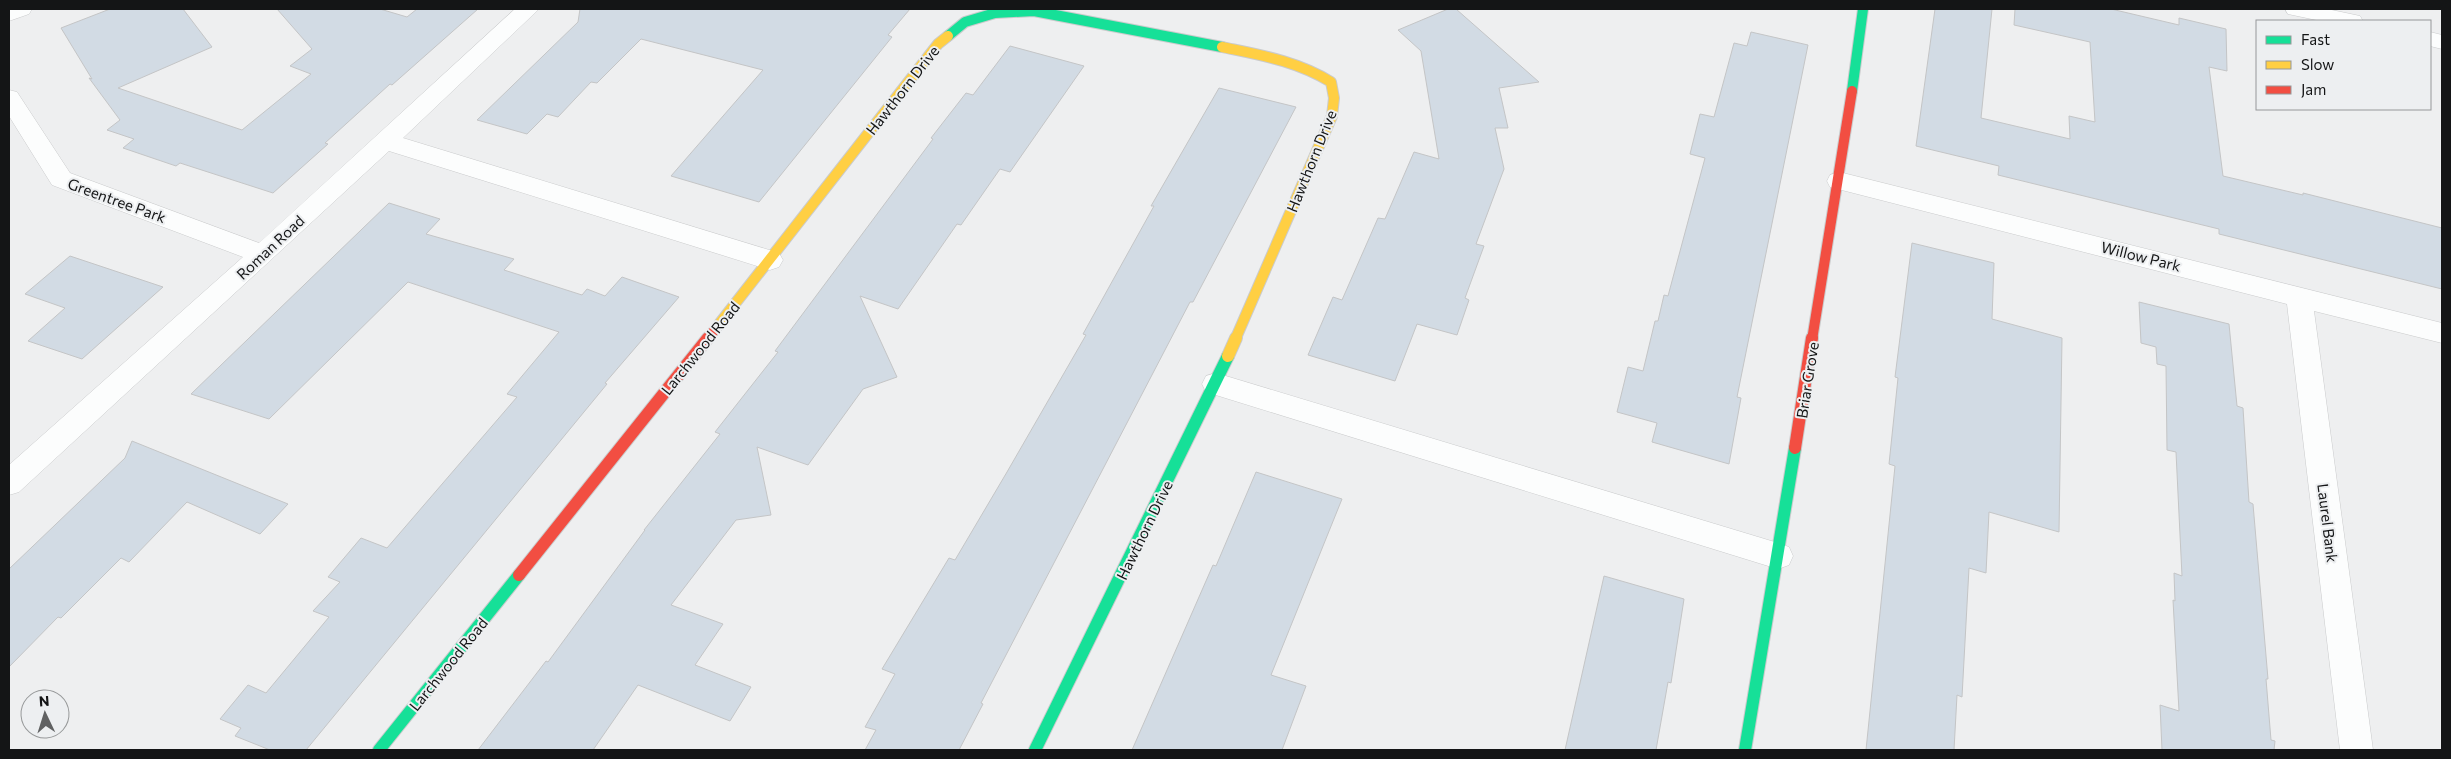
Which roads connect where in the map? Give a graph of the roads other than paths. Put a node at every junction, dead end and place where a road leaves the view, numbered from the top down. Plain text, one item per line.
1 (21, 9) edge
2 (528, 9) edge
3 (1863, 9) edge
4 (2296, 9) edge
5 (9, 14) edge
6 (2347, 20) edge
7 (9, 98) edge
8 (385, 141) junction
9 (1839, 181) junction
10 (263, 254) junction
11 (770, 260) junction
12 (2299, 296) junction
13 (2442, 333) edge
14 (1216, 384) junction
15 (9, 483) edge
16 (1778, 556) junction
17 (380, 750) edge
18 (1036, 750) edge
19 (1745, 750) edge
20 (2357, 750) edge

1 - 5 street
2 - 8 street, Roman Road
3 - 9 street, Briar Grove
4 - 6 street
7 - 10 street, Greentree Park
8 - 10 street, Roman Road
8 - 11 street
9 - 12 street, Willow Park
9 - 16 street, Briar Grove
10 - 15 street, Roman Road
11 - 14 street, Hawthorn Drive
11 - 17 street, Larchwood Road
12 - 13 street, Willow Park
12 - 20 street, Laurel Bank
14 - 16 street
14 - 18 street, Hawthorn Drive
16 - 19 street, Briar Grove

